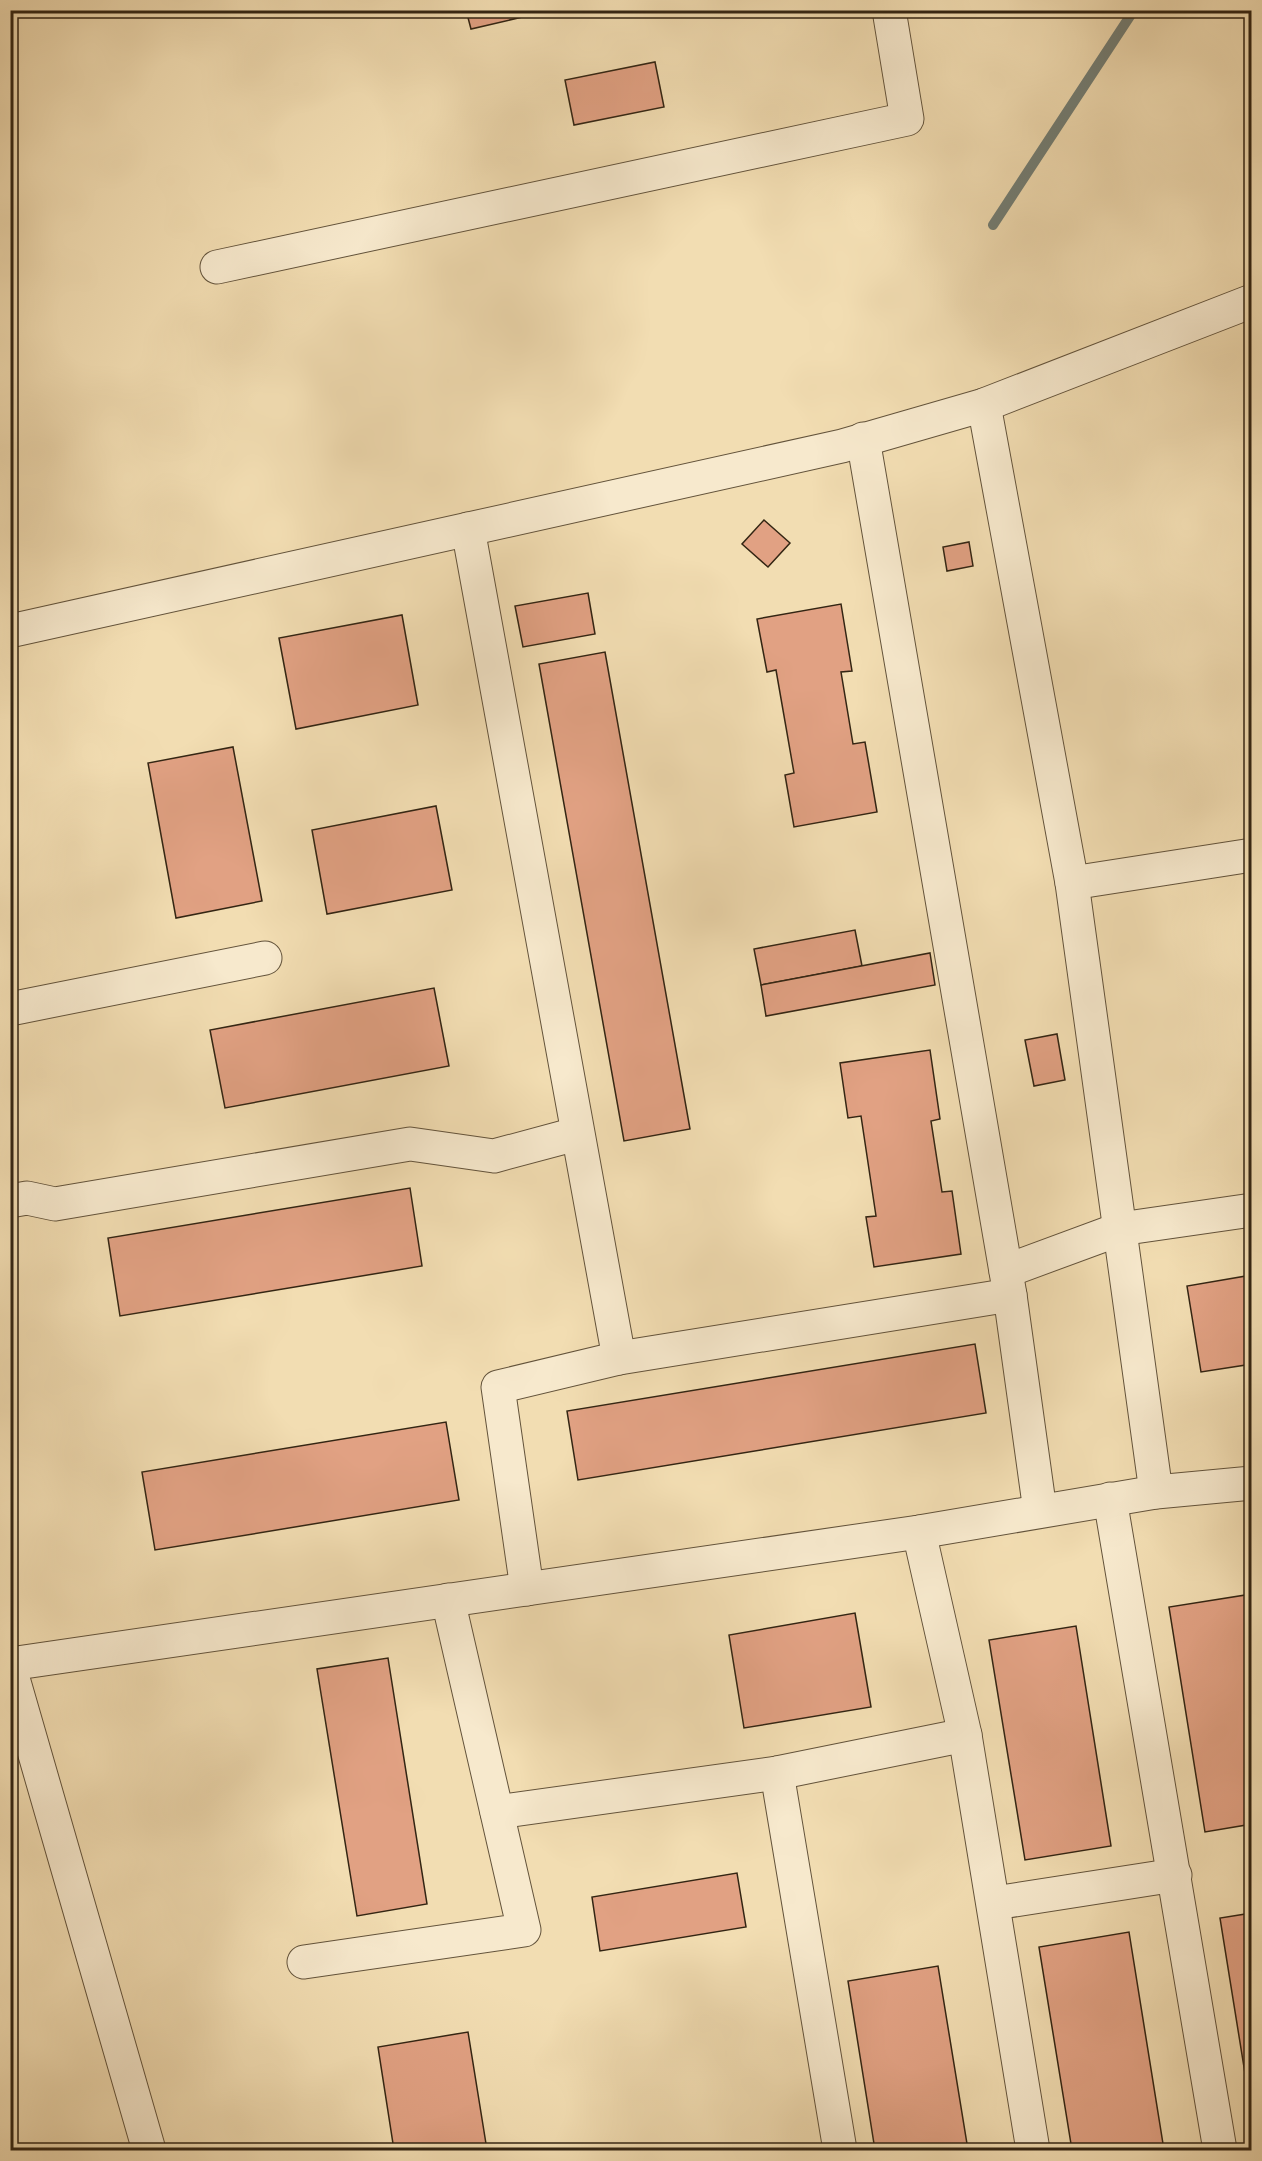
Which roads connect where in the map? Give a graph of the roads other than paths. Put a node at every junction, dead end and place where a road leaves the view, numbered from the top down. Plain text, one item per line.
1 (889, 10) edge
2 (217, 267) dead end
3 (1251, 301) edge
4 (984, 405) junction
5 (863, 439) junction
6 (468, 529) junction
7 (10, 631) edge
8 (1251, 855) edge
9 (1072, 883) junction
10 (265, 958) dead end
11 (10, 1009) edge
12 (576, 1134) junction
13 (10, 1201) edge
14 (1251, 1210) edge
15 (1120, 1229) junction
16 (1008, 1283) junction
17 (619, 1358) junction
18 (1251, 1483) edge
19 (1156, 1491) junction
20 (1110, 1499) junction
21 (1040, 1511) junction
22 (919, 1532) junction
23 (527, 1589) junction
24 (448, 1600) junction
25 (10, 1666) edge
26 (965, 1735) junction
27 (777, 1773) junction
28 (497, 1812) junction
29 (1175, 1875) junction
30 (995, 1903) junction
31 (304, 1962) dead end
32 (149, 2151) edge
33 (840, 2151) edge
34 (1033, 2151) edge
35 (1220, 2151) edge

1 - 2 street
3 - 4 street
4 - 5 street
4 - 9 street
5 - 6 street
5 - 16 street
6 - 7 street
6 - 12 street
8 - 9 street
9 - 15 street
10 - 11 street
12 - 13 street
12 - 17 street
14 - 15 street
15 - 16 street
15 - 19 street
16 - 17 street
16 - 21 street
17 - 23 street
18 - 19 street
19 - 20 street
20 - 21 street
20 - 29 street
21 - 22 street
22 - 23 street
22 - 26 street
23 - 24 street
24 - 25 street
24 - 28 street
25 - 32 street
26 - 27 street
26 - 30 street
27 - 28 street
27 - 33 street
28 - 31 street
29 - 30 street
29 - 35 street
30 - 34 street

